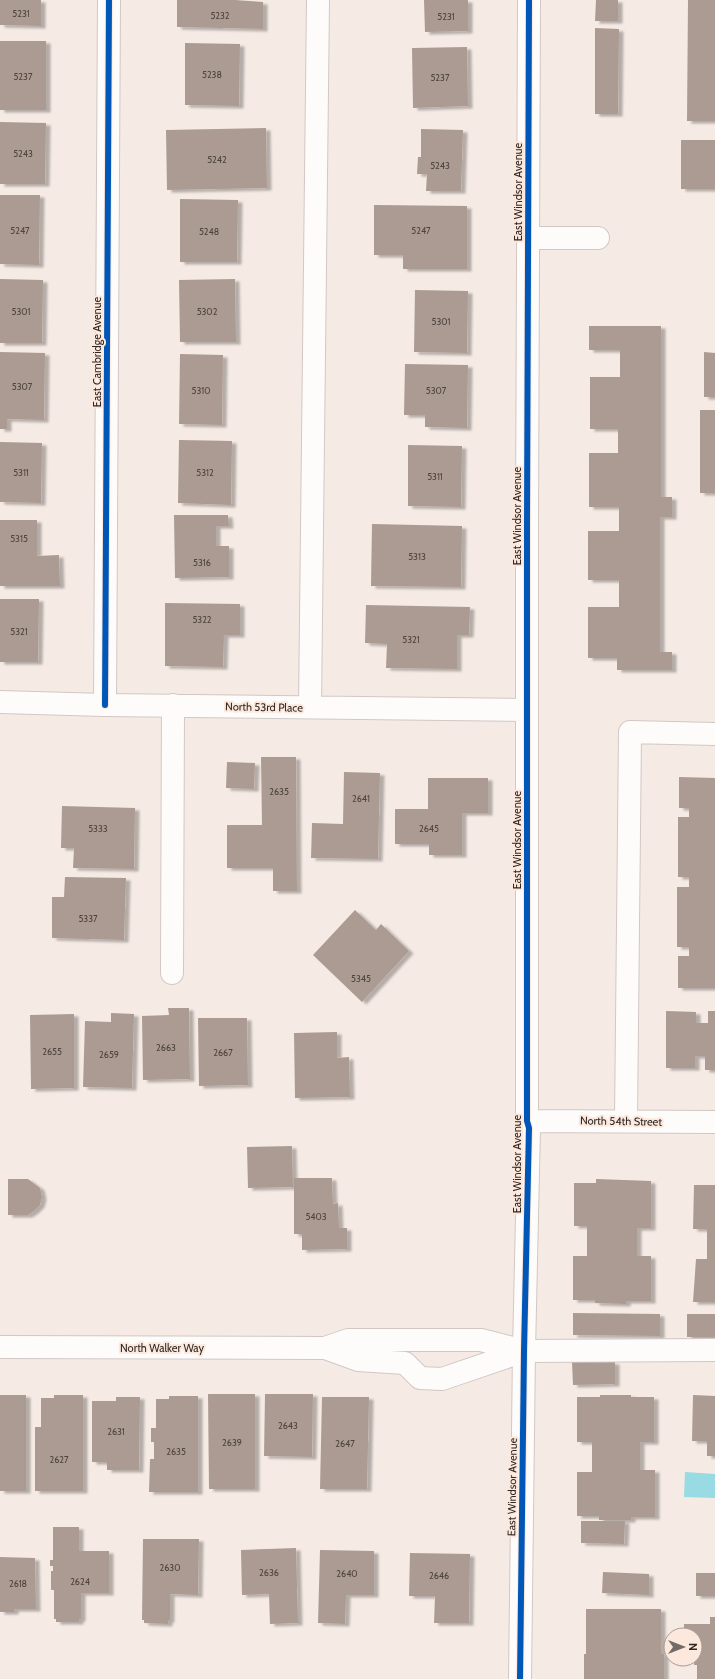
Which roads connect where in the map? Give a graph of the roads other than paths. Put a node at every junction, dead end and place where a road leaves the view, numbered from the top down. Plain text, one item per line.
1 (109, 0) edge
2 (318, 0) edge
3 (529, 0) edge
4 (528, 238) junction
5 (598, 238) dead end
6 (0, 702) edge
7 (105, 705) junction
8 (174, 705) junction
9 (310, 707) junction
10 (527, 710) junction
11 (715, 734) edge
12 (172, 973) dead end
13 (527, 1121) junction
14 (626, 1121) junction
15 (715, 1122) edge
16 (406, 1340) junction
17 (0, 1347) edge
18 (325, 1348) junction
19 (715, 1350) edge
20 (524, 1351) junction
21 (405, 1363) junction
22 (520, 1679) edge

1 - 7 street, East Cambridge Avenue
2 - 9 street
3 - 4 street, East Windsor Avenue
4 - 5 street
4 - 10 street, East Windsor Avenue
6 - 7 street, North 53rd Place
7 - 8 street, North 53rd Place
8 - 9 street, North 53rd Place
8 - 12 street
9 - 10 street, North 53rd Place
10 - 13 street, East Windsor Avenue
11 - 14 street
13 - 14 street, North 54th Street
13 - 20 street, East Windsor Avenue
14 - 15 street, North 54th Street
16 - 18 street, North Walker Way
16 - 20 street, North Walker Way
16 - 21 street
17 - 18 street, North Walker Way
18 - 21 street, North Walker Way
19 - 20 street
20 - 21 street
20 - 22 street, East Windsor Avenue

